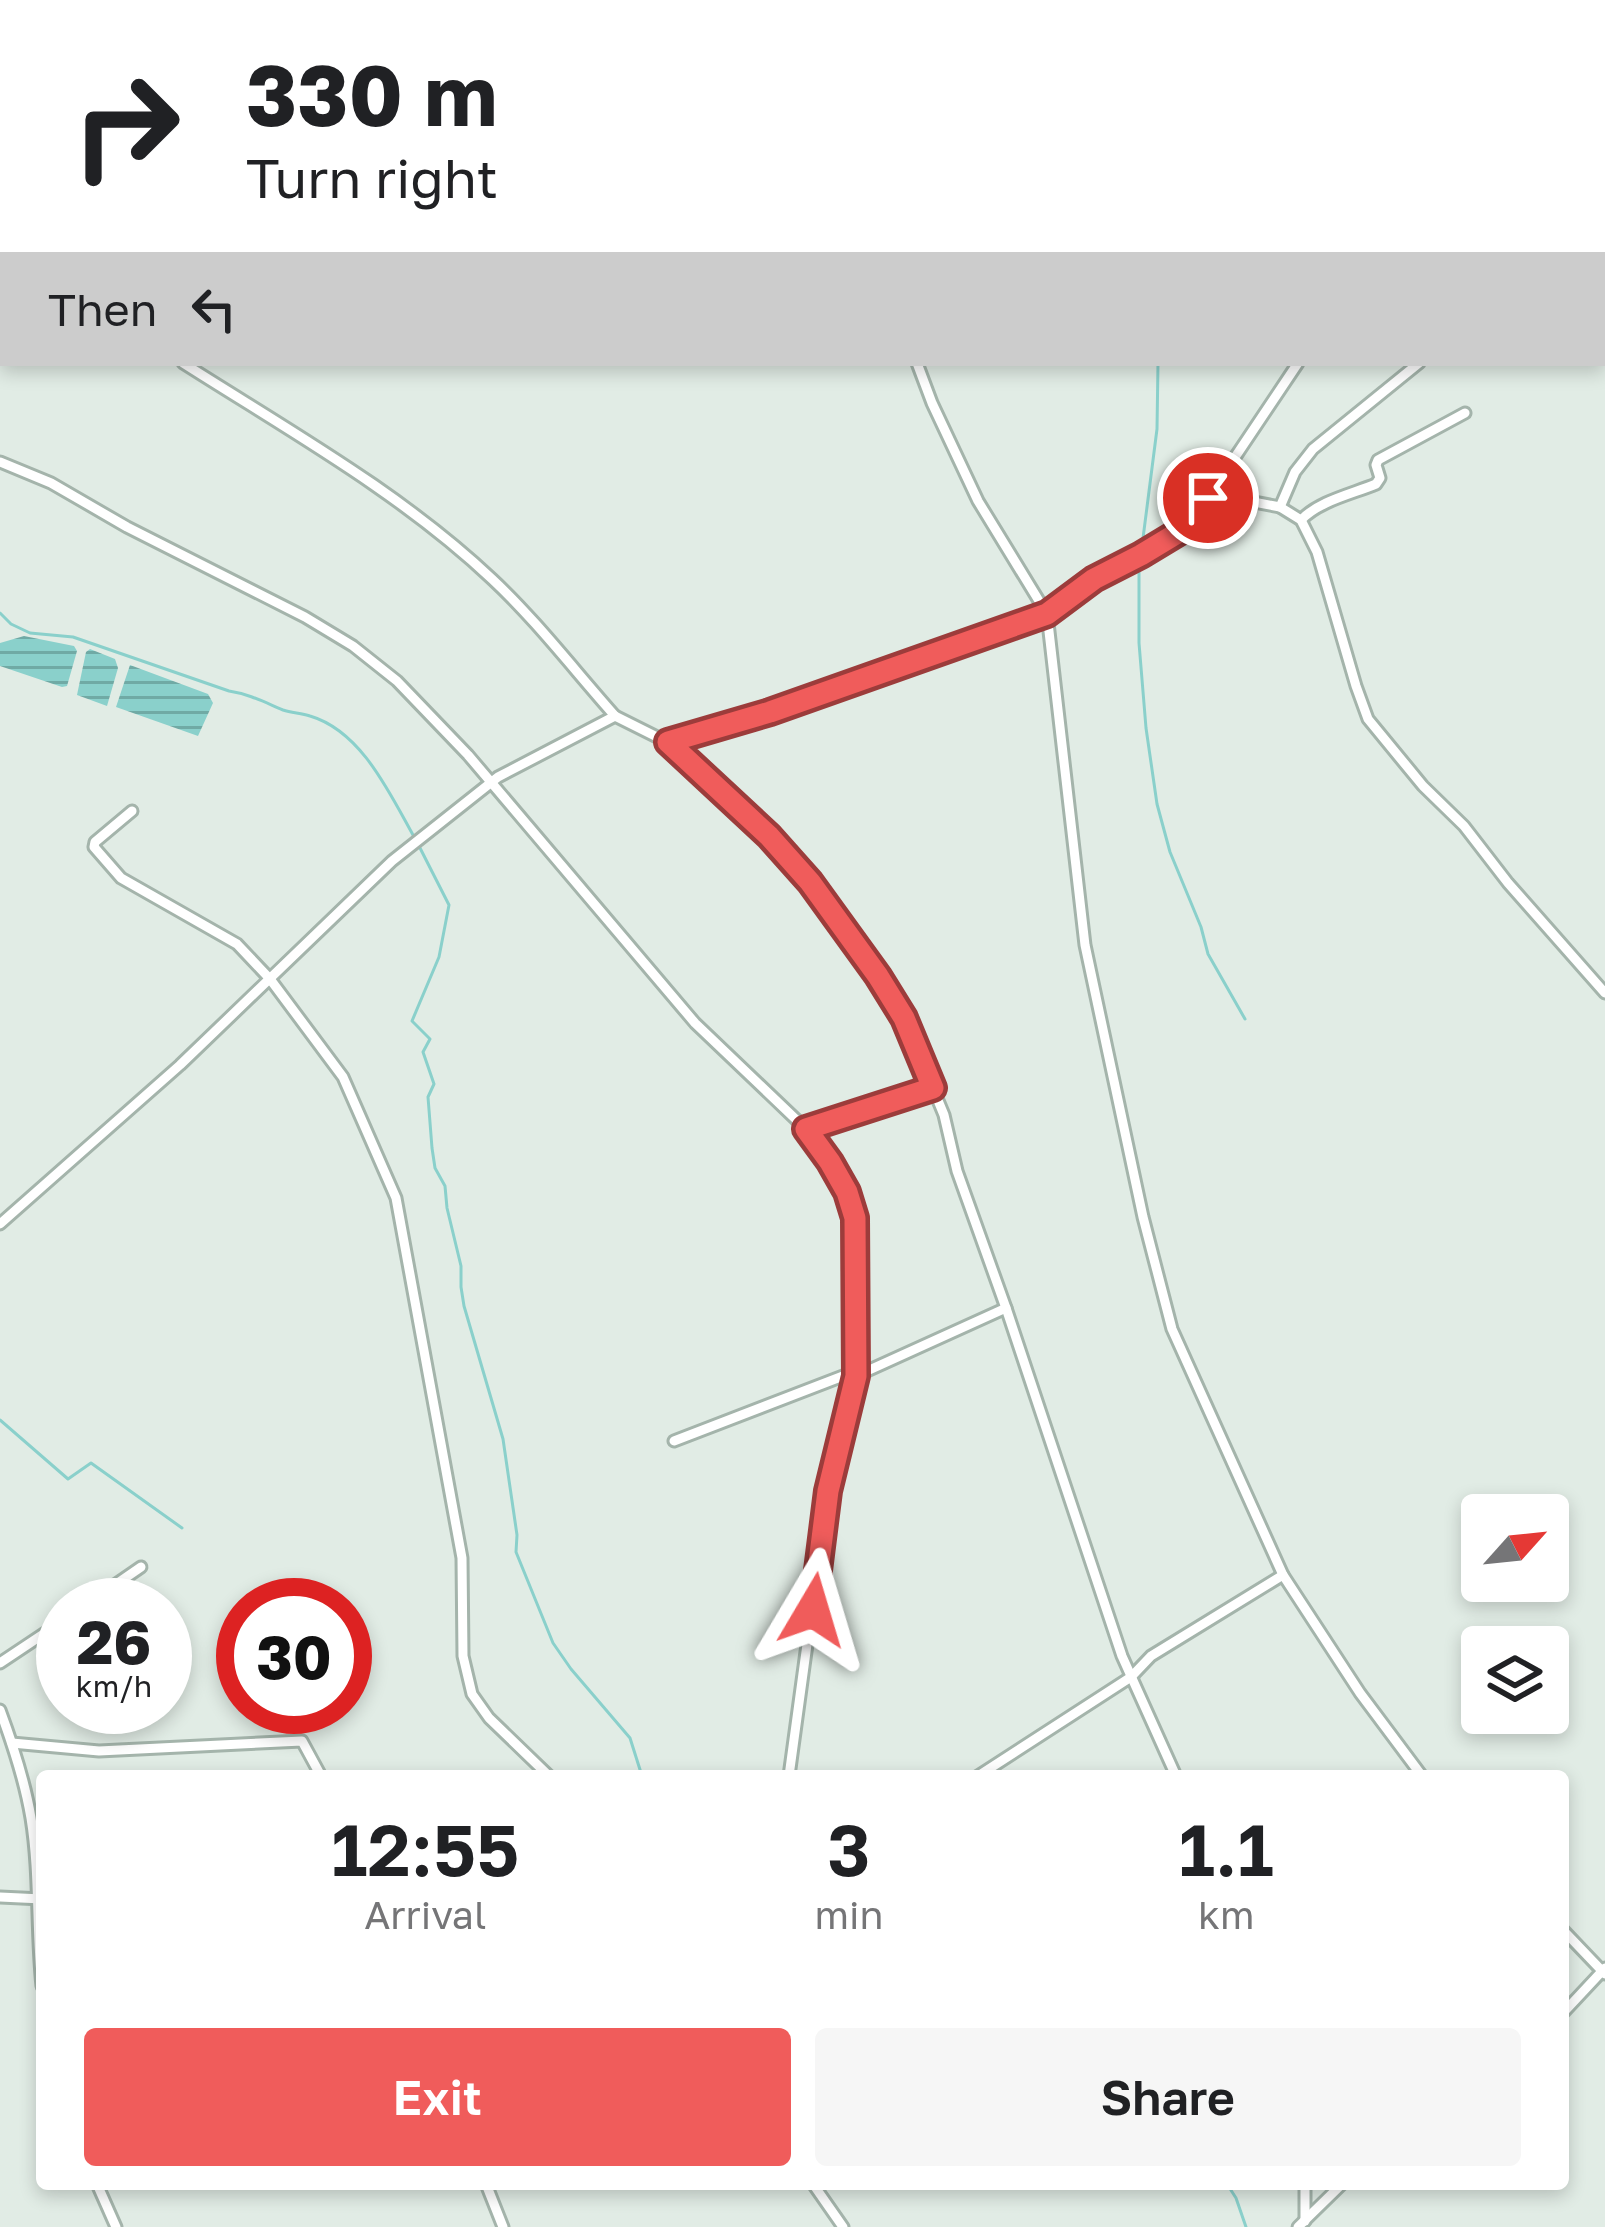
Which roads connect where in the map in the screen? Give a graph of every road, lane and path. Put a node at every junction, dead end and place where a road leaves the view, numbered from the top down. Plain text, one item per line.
1 (188, 366) edge
2 (917, 366) edge
3 (1296, 366) edge
4 (1415, 366) edge
5 (1465, 413) dead end
6 (0, 462) edge
7 (1208, 498) junction
8 (1280, 507) junction
9 (1301, 520) junction
10 (1047, 614) junction
11 (615, 716) junction
12 (668, 742) junction
13 (490, 783) junction
14 (132, 811) dead end
15 (270, 979) junction
16 (1605, 993) edge
17 (933, 1088) junction
18 (806, 1129) junction
19 (0, 1224) edge
20 (1006, 1308) junction
21 (856, 1373) junction
22 (674, 1441) dead end
23 (141, 1567) dead end
24 (1283, 1575) junction
25 (125, 1578) edge
26 (36, 1639) edge
27 (0, 1664) edge
28 (1131, 1677) junction
29 (0, 1710) edge
30 (12, 1743) junction
31 (318, 1770) edge
32 (543, 1770) edge
33 (790, 1770) edge
34 (987, 1770) edge
35 (1173, 1770) edge
36 (1418, 1770) edge
37 (36, 1868) edge
38 (0, 1897) edge
39 (36, 1899) edge
40 (1569, 1936) edge
41 (1604, 1971) edge
42 (1569, 2007) edge
43 (100, 2190) edge
44 (488, 2190) edge
45 (817, 2190) edge
46 (1305, 2190) edge
47 (1336, 2190) edge
48 (1302, 2224) edge
49 (116, 2227) edge
50 (503, 2227) edge
51 (843, 2227) edge

1 - 11 street
2 - 10 street
3 - 7 street
4 - 8 street
5 - 9 street
6 - 13 street
7 - 8 street
7 - 10 street
8 - 9 street
9 - 16 street
10 - 12 street
10 - 24 street
11 - 12 street
11 - 13 street
12 - 17 street
13 - 15 street
13 - 18 street
14 - 15 street
15 - 19 street
15 - 32 street
17 - 18 street
17 - 20 street
18 - 21 street
20 - 21 street
20 - 28 street
21 - 22 street
21 - 33 street
23 - 25 street
24 - 28 street
24 - 36 street
26 - 27 street
28 - 34 street
28 - 35 street
29 - 30 street
30 - 31 street
30 - 37 street
38 - 39 street
40 - 41 street
41 - 42 street
43 - 49 street
44 - 50 street
45 - 51 street
46 - 48 street
47 - 48 street

